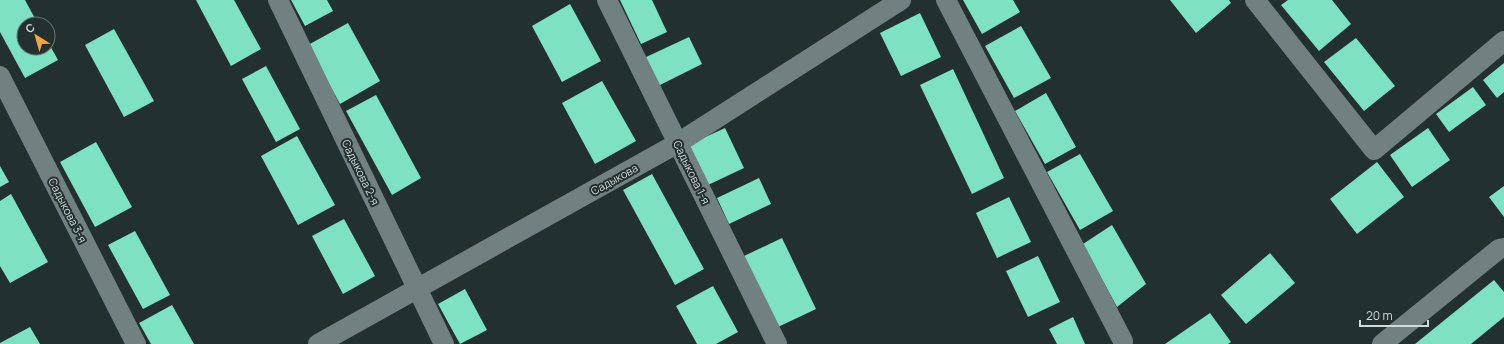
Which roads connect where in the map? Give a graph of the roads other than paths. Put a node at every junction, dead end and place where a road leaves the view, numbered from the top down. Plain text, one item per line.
1 (278, 0) edge
2 (607, 0) edge
3 (900, 0) edge
4 (946, 0) edge
5 (1255, 0) edge
6 (1504, 41) edge
7 (0, 76) edge
8 (678, 143) junction
9 (1504, 248) edge
10 (417, 290) junction
11 (1124, 341) dead end
12 (136, 344) edge
13 (318, 344) edge
14 (444, 344) edge
15 (777, 344) edge
16 (1382, 344) edge

1 - 10 street, Садыкова 2-я
2 - 8 street, Садыкова 1-я
3 - 8 street, Садыкова
4 - 11 street
5 - 6 street
7 - 12 street, Садыкова 3-я
8 - 10 street, Садыкова
8 - 15 street, Садыкова 1-я
9 - 16 street
10 - 13 street, Садыкова
10 - 14 street, Садыкова 2-я

